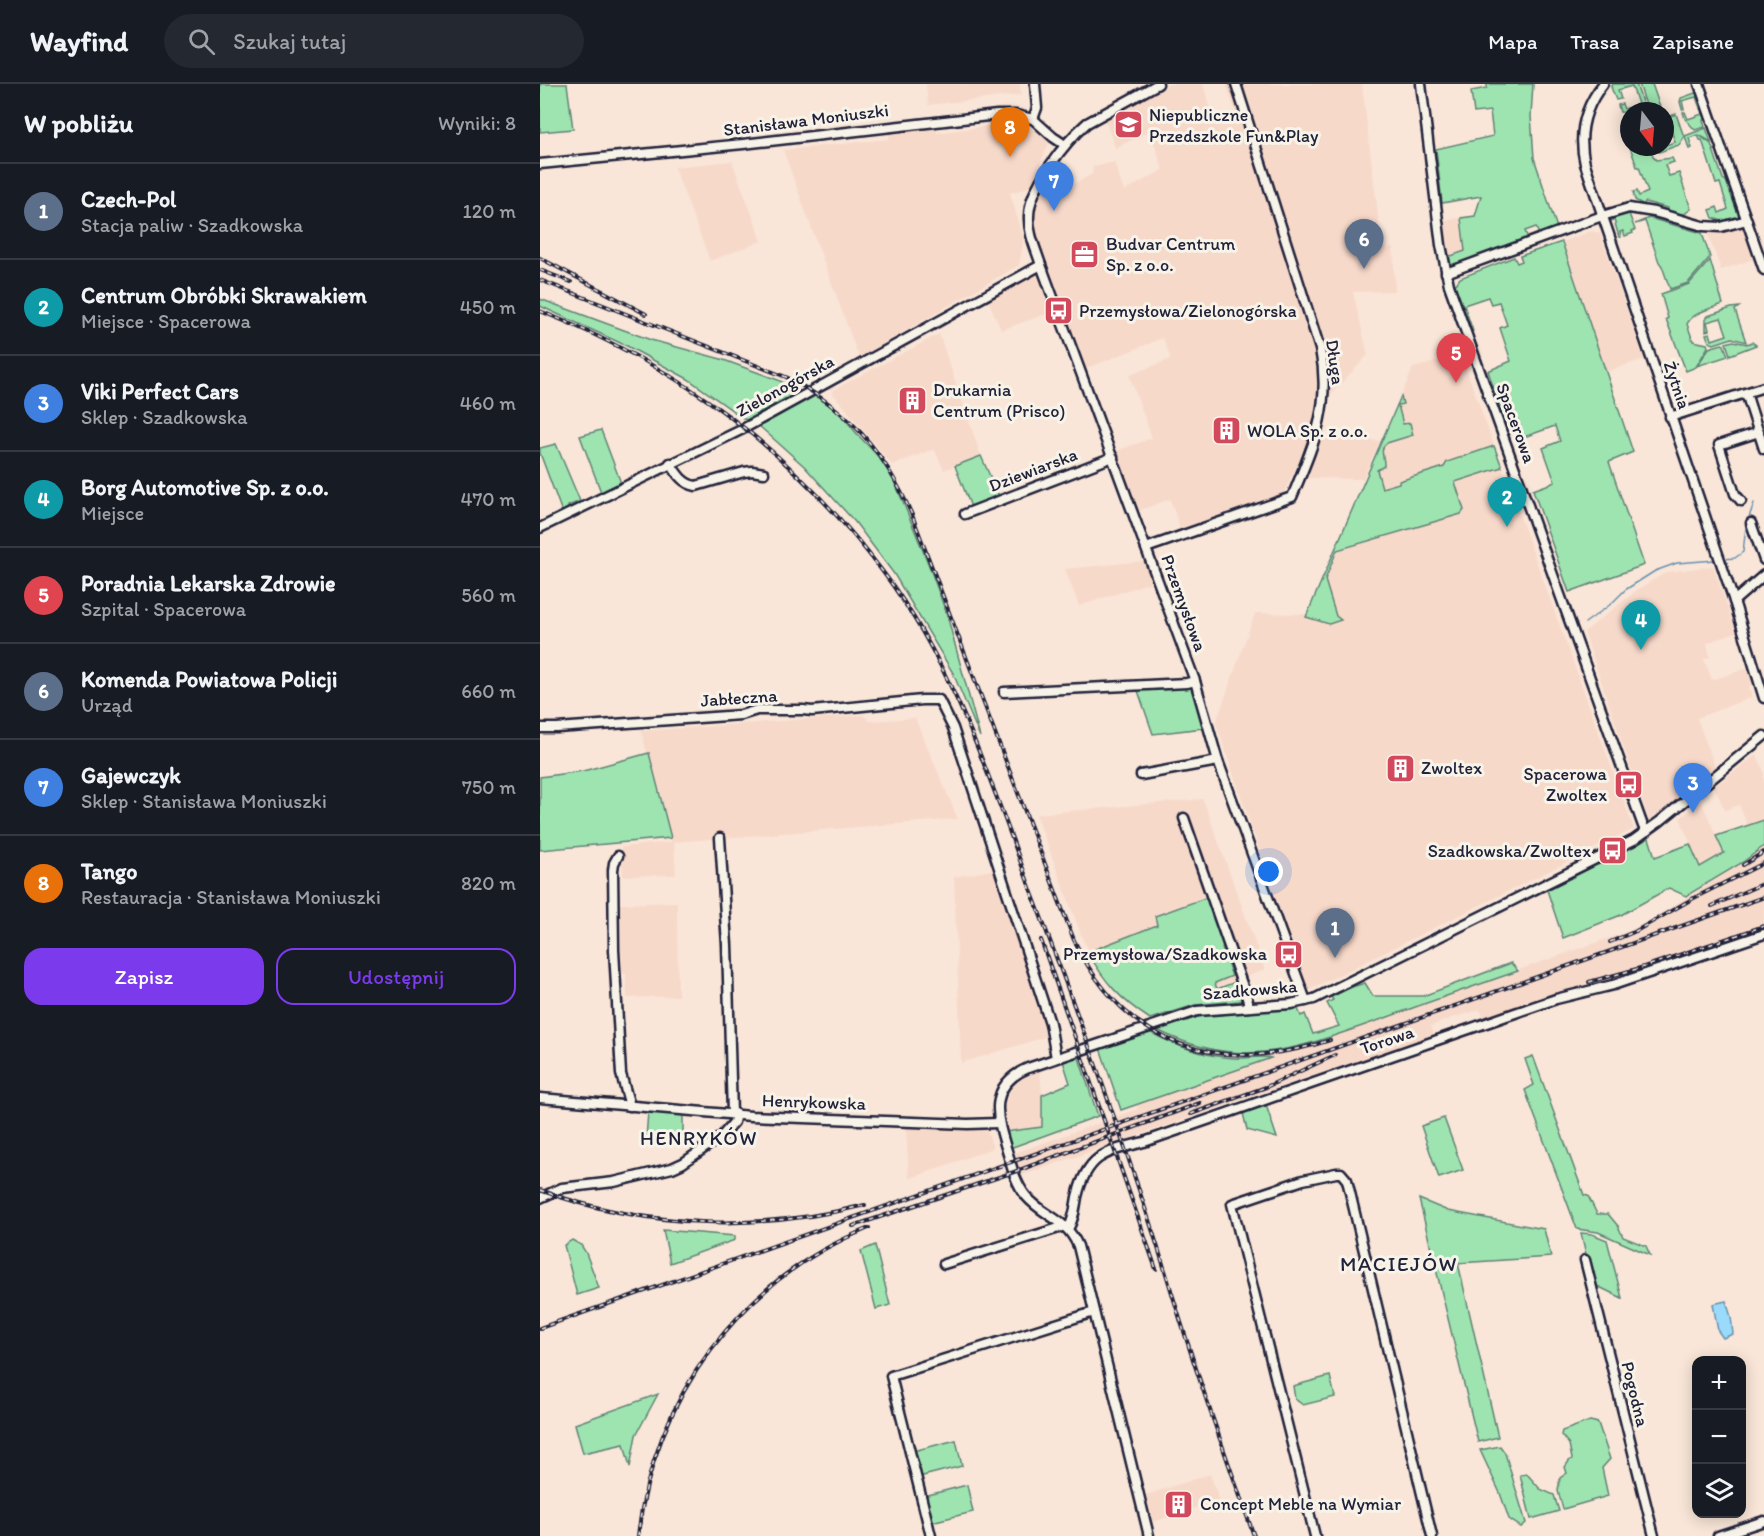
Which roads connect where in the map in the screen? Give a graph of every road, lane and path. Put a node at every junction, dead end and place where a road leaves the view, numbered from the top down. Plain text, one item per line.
1 (1035, 84) edge
2 (1158, 84) edge
3 (1236, 84) edge
4 (1421, 84) edge
5 (1699, 84) edge
6 (1598, 86) edge
7 (1033, 119) junction
8 (1065, 145) junction
9 (540, 164) edge
10 (1602, 216) junction
11 (1747, 220) junction
12 (1041, 265) junction
13 (1764, 270) edge
14 (1446, 273) junction
15 (1764, 387) edge
16 (1746, 393) junction
17 (1670, 417) junction
18 (1759, 432) junction
19 (1764, 449) edge
20 (1113, 457) junction
21 (670, 464) junction
22 (764, 472) dead end
23 (1741, 501) dead end
24 (965, 514) dead end
25 (1751, 523) dead end
26 (540, 528) edge
27 (1146, 548) junction
28 (1764, 560) edge
29 (1764, 575) edge
30 (1734, 602) junction
31 (1195, 681) junction
32 (1004, 692) dead end
33 (1764, 698) edge
34 (540, 728) edge
35 (1764, 736) edge
36 (1218, 761) junction
37 (1141, 775) dead end
38 (1184, 818) dead end
39 (1647, 831) junction
40 (720, 838) dead end
41 (618, 856) dead end
42 (1764, 933) edge
43 (1306, 1001) junction
44 (1248, 1007) junction
45 (1056, 1058) junction
46 (540, 1098) edge
47 (630, 1106) junction
48 (734, 1114) junction
49 (998, 1123) junction
50 (540, 1198) edge
51 (1069, 1230) junction
52 (1585, 1260) dead end
53 (944, 1264) dead end
54 (1094, 1312) junction
55 (1764, 1521) edge
56 (931, 1536) edge
57 (1149, 1536) edge
58 (1316, 1536) edge
59 (1432, 1536) edge
60 (1654, 1536) edge
61 (1718, 1536) edge

1 - 7 street
2 - 8 street
3 - 27 street, Długa
4 - 14 street, Spacerowa
5 - 11 street
6 - 10 street, Żytnia
7 - 8 street
7 - 9 street, Stanisława Moniuszki
8 - 12 street, Przemysłowa
10 - 11 street
10 - 14 street
10 - 17 street, Żytnia
11 - 13 street
12 - 20 street, Przemysłowa
12 - 21 street, Zielonogórska
14 - 39 street, Spacerowa
15 - 16 street
16 - 17 street
16 - 18 street
17 - 30 street, Żytnia
18 - 19 street
18 - 23 street
20 - 24 street, Dziewiarska
20 - 27 street, Przemysłowa
21 - 22 street
21 - 26 street, Zielonogórska
25 - 28 street
27 - 31 street, Przemysłowa
29 - 30 street
30 - 33 street, Żytnia
31 - 32 street
31 - 36 street, Przemysłowa
34 - 45 street, Jabłeczna
35 - 39 street, Szadkowska
36 - 37 street
36 - 43 street, Przemysłowa
38 - 44 street
39 - 43 street, Szadkowska
40 - 48 street
41 - 47 street
42 - 51 street, Torowa
43 - 44 street, Szadkowska
44 - 45 street, Szadkowska
45 - 49 street, Szadkowska
46 - 47 street, Henrykowska
47 - 48 street, Henrykowska
48 - 49 street, Henrykowska
48 - 50 street
49 - 51 street, Szadkowska
51 - 53 street
51 - 54 street
52 - 60 street, Pogodna
54 - 56 street
54 - 57 street
55 - 61 street
58 - 59 street

